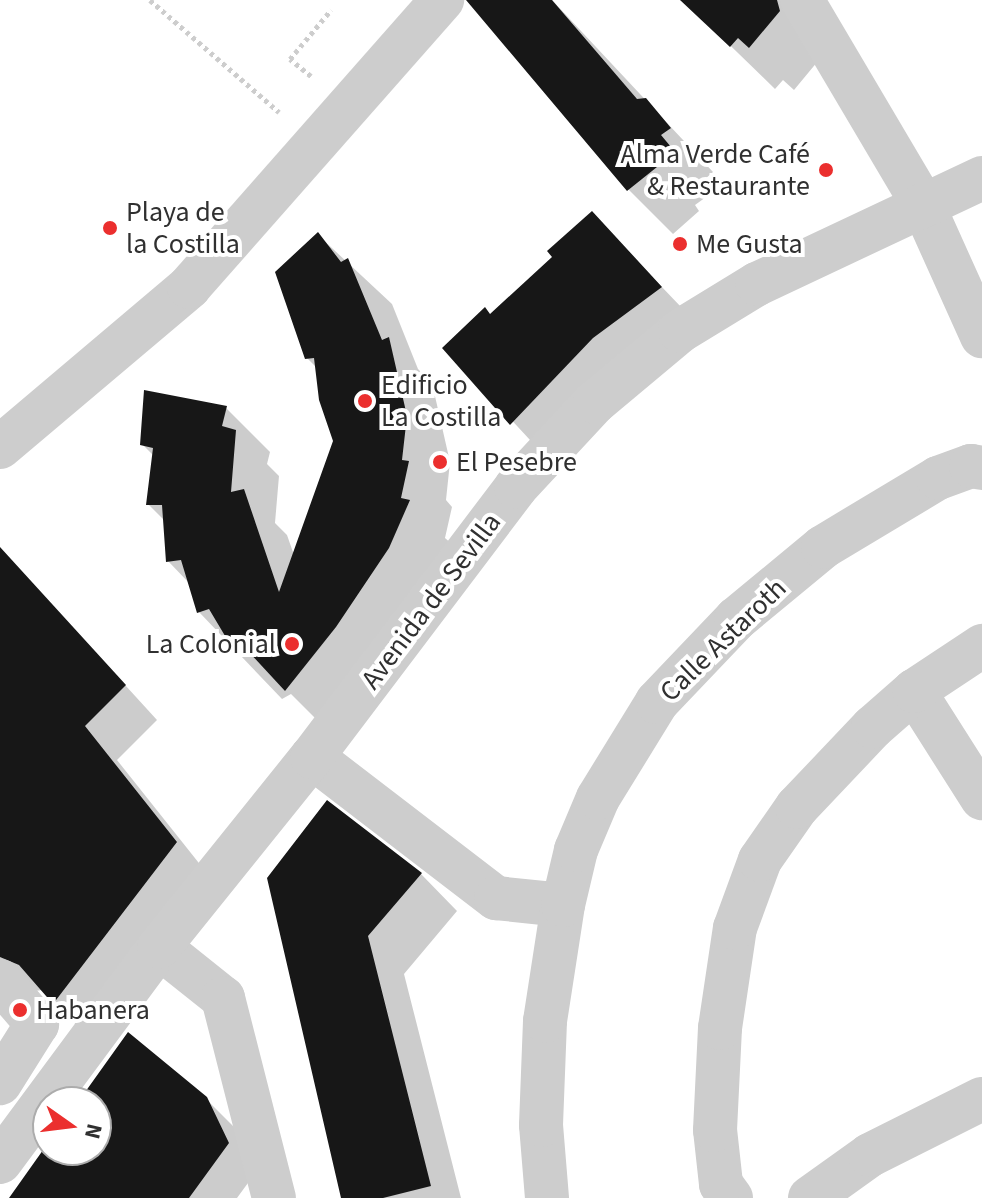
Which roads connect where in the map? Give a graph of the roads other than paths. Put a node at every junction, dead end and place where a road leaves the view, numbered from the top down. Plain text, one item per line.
1 (442, 0) edge
2 (802, 0) edge
3 (982, 178) edge
4 (923, 205) junction
5 (982, 336) edge
6 (0, 447) edge
7 (982, 468) edge
8 (982, 646) edge
9 (914, 691) junction
10 (312, 757) junction
11 (982, 798) edge
12 (563, 905) junction
13 (159, 947) junction
14 (0, 981) edge
15 (0, 1083) edge
16 (982, 1099) edge
17 (14, 1112) edge
18 (0, 1162) edge
19 (274, 1198) edge
20 (547, 1198) edge
21 (731, 1198) edge
22 (810, 1198) edge

1 - 6 street
2 - 4 street
3 - 4 street, Avenida de Sevilla
4 - 5 street
4 - 10 street, Avenida de Sevilla
7 - 12 street, Calle Astaroth
8 - 9 street
9 - 11 street
9 - 21 street
10 - 12 street
10 - 13 street, Avenida de Sevilla
12 - 20 street, Calle Astaroth
13 - 17 street, Avenida de Sevilla
13 - 19 street
14 - 15 street
16 - 22 street
17 - 18 street, Avenida de Sevilla

